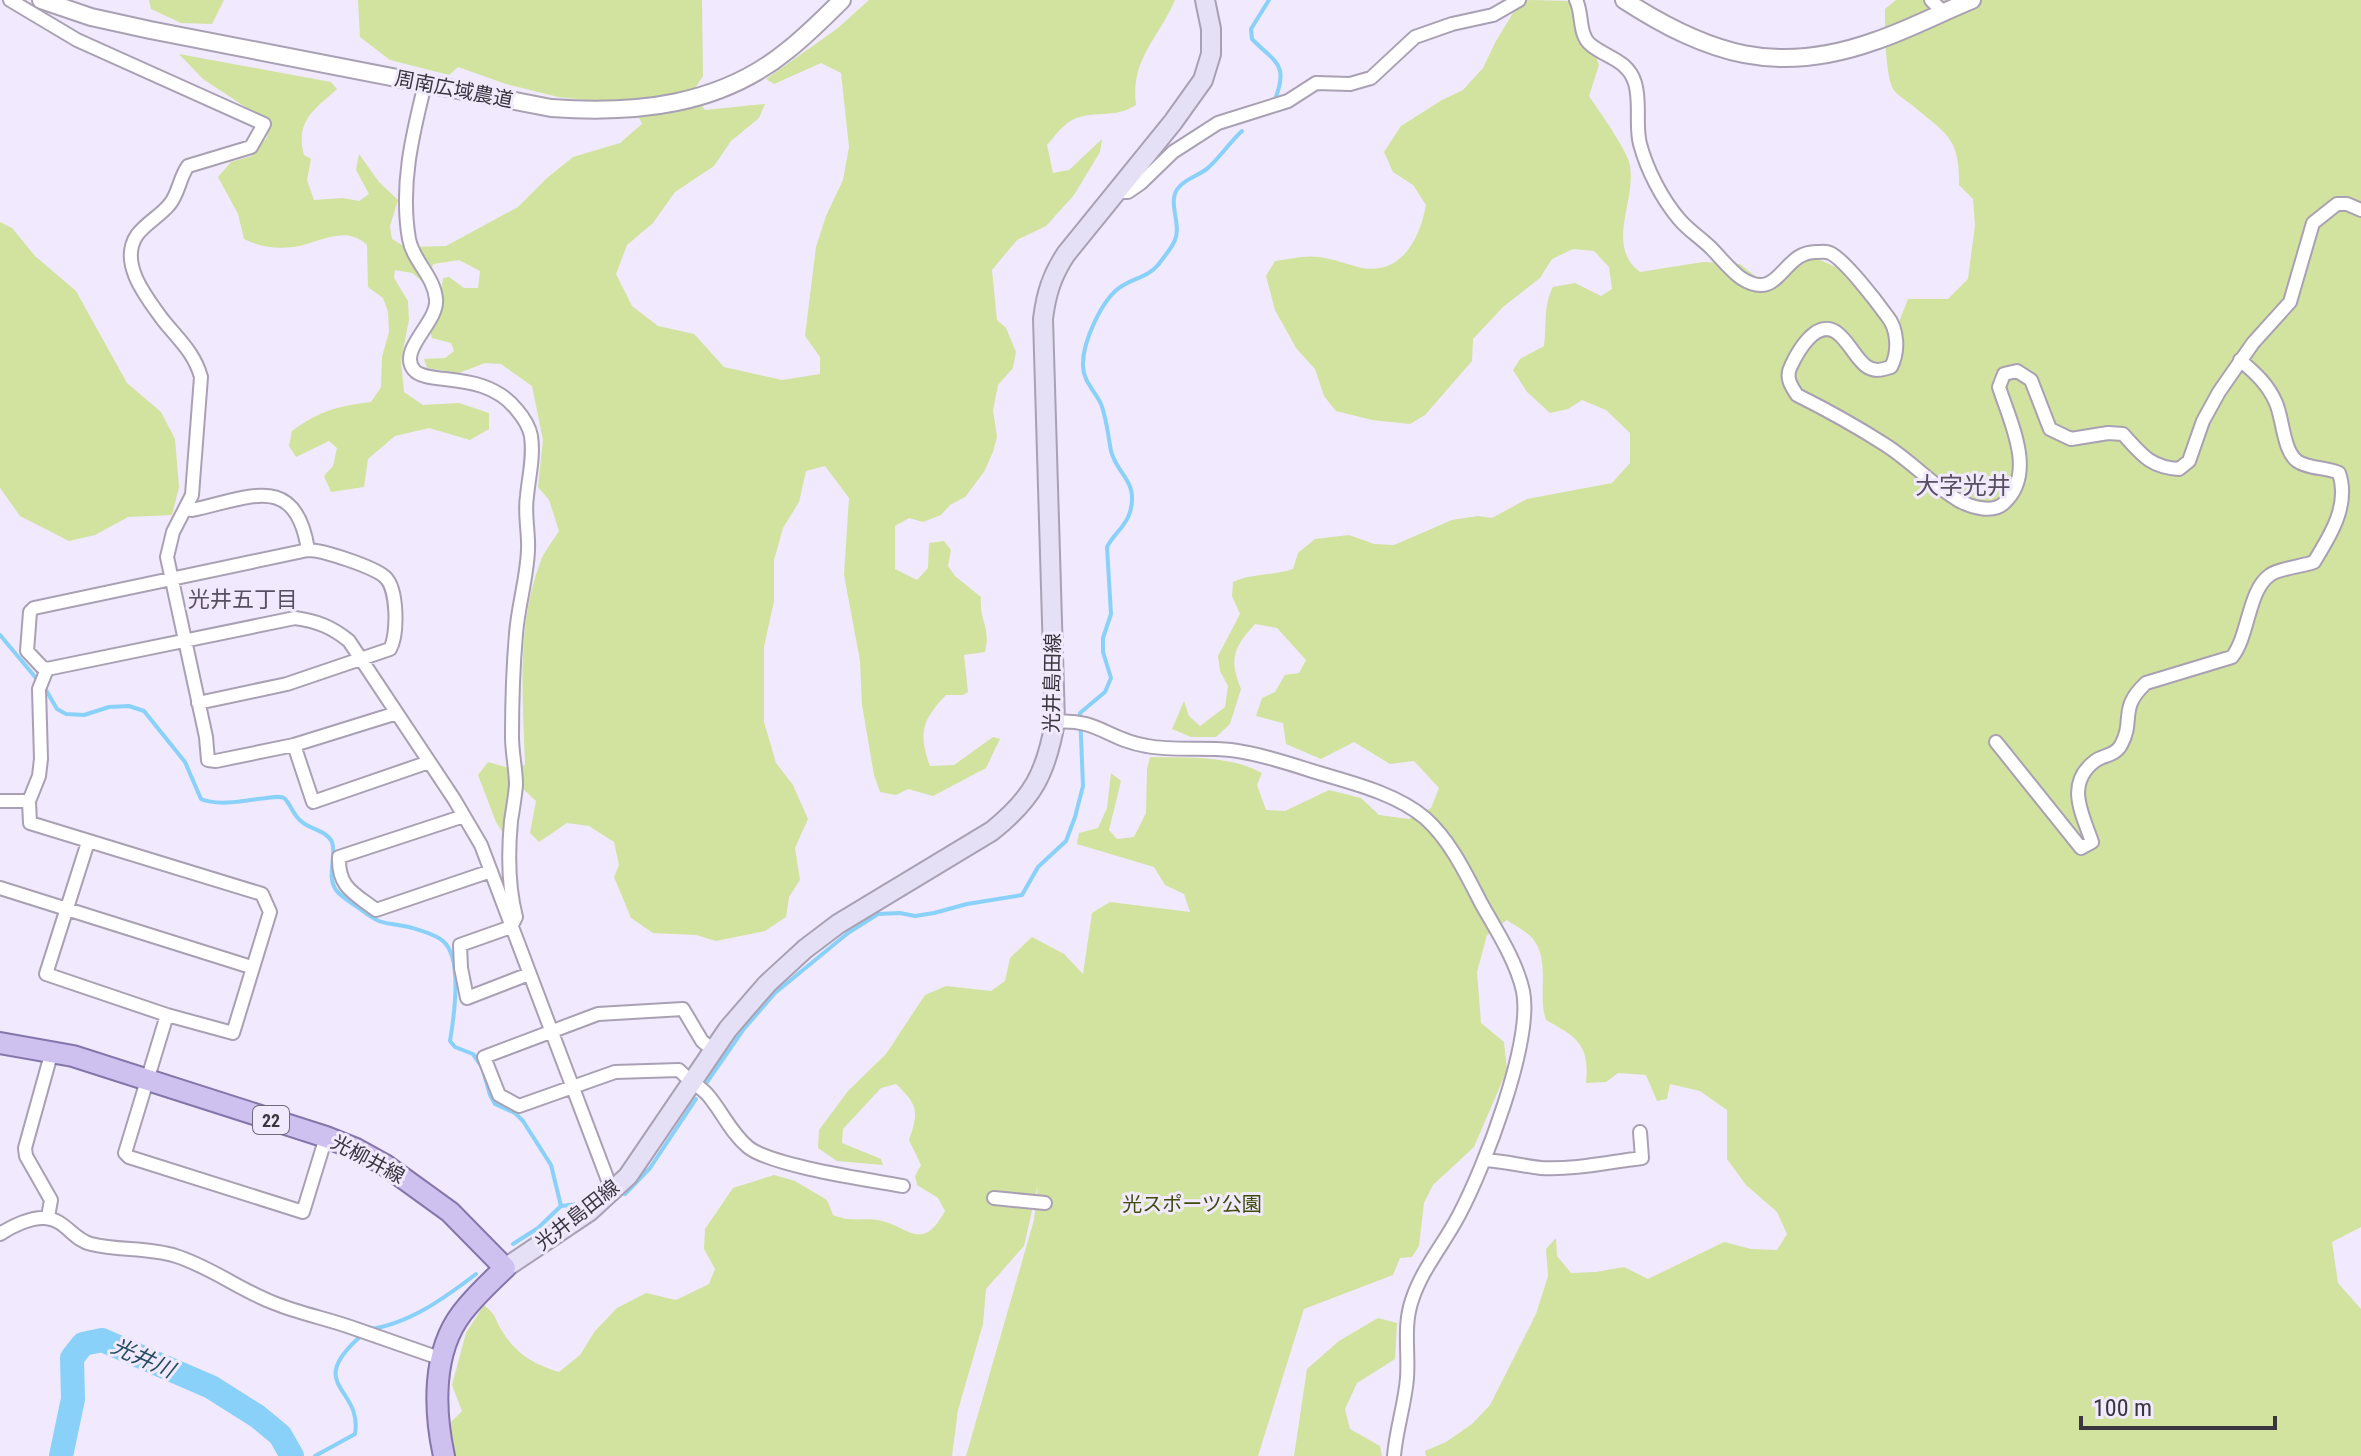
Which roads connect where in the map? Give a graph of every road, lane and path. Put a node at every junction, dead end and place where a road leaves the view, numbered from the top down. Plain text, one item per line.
1 (10, 0) edge
2 (41, 0) edge
3 (842, 0) edge
4 (1205, 0) edge
5 (1519, 0) edge
6 (1576, 0) edge
7 (1624, 0) edge
8 (1972, 0) edge
9 (1937, 6) edge
10 (425, 84) junction
11 (1116, 192) junction
12 (2361, 210) edge
13 (2240, 360) junction
14 (187, 509) junction
15 (308, 550) junction
16 (171, 580) junction
17 (184, 642) junction
18 (361, 659) junction
19 (43, 679) junction
20 (198, 703) junction
21 (397, 713) junction
22 (1055, 722) junction
23 (1996, 742) dead end
24 (294, 745) junction
25 (429, 762) junction
26 (0, 801) edge
27 (29, 801) junction
28 (464, 816) junction
29 (88, 842) junction
30 (491, 871) junction
31 (0, 888) edge
32 (65, 909) junction
33 (511, 927) junction
34 (251, 967) junction
35 (529, 974) junction
36 (167, 1015) junction
37 (551, 1032) junction
38 (0, 1043) edge
39 (713, 1050) junction
40 (52, 1051) junction
41 (148, 1081) junction
42 (691, 1083) junction
43 (572, 1088) junction
44 (1640, 1132) dead end
45 (326, 1137) junction
46 (1484, 1160) junction
47 (903, 1186) dead end
48 (612, 1191) junction
49 (994, 1198) dead end
50 (1045, 1203) dead end
51 (48, 1217) junction
52 (0, 1234) edge
53 (505, 1268) junction
54 (442, 1359) junction
55 (444, 1456) edge
56 (1394, 1456) edge

1 - 14 street
2 - 10 street, 周南広域農道
3 - 10 street, 周南広域農道
4 - 11 main road, 光井島田線
5 - 11 street
6 - 13 street
7 - 9 street
8 - 9 street
10 - 33 street
11 - 22 main road, 光井島田線
12 - 13 street
13 - 23 street
14 - 15 street
14 - 16 street
15 - 16 street
15 - 18 street
16 - 17 street
16 - 19 street
17 - 18 street
17 - 19 street
17 - 20 street
18 - 20 street
18 - 21 street
19 - 27 street
20 - 24 street
21 - 24 street
21 - 25 street
22 - 39 main road, 光井島田線
22 - 46 street
24 - 25 street
25 - 28 street
26 - 27 street
27 - 29 street
28 - 30 street
28 - 30 street
29 - 32 street
29 - 34 street
30 - 33 street
31 - 32 street
32 - 34 street
32 - 36 street
33 - 35 street
33 - 35 street
34 - 36 street
35 - 37 street
36 - 41 street
37 - 39 street
37 - 43 street
37 - 43 street
38 - 40 main road, 光柳井線 / 22
39 - 42 main road, 光井島田線
40 - 41 main road, 光柳井線 / 22
40 - 51 street
41 - 45 main road, 光柳井線 / 22
41 - 45 street
42 - 43 street
42 - 47 street
42 - 48 main road, 光井島田線
43 - 48 street
44 - 46 street
45 - 53 main road, 光柳井線 / 22
46 - 56 street
48 - 53 main road, 光井島田線
49 - 50 street
51 - 52 street
51 - 54 street
53 - 54 main road
54 - 55 main road

